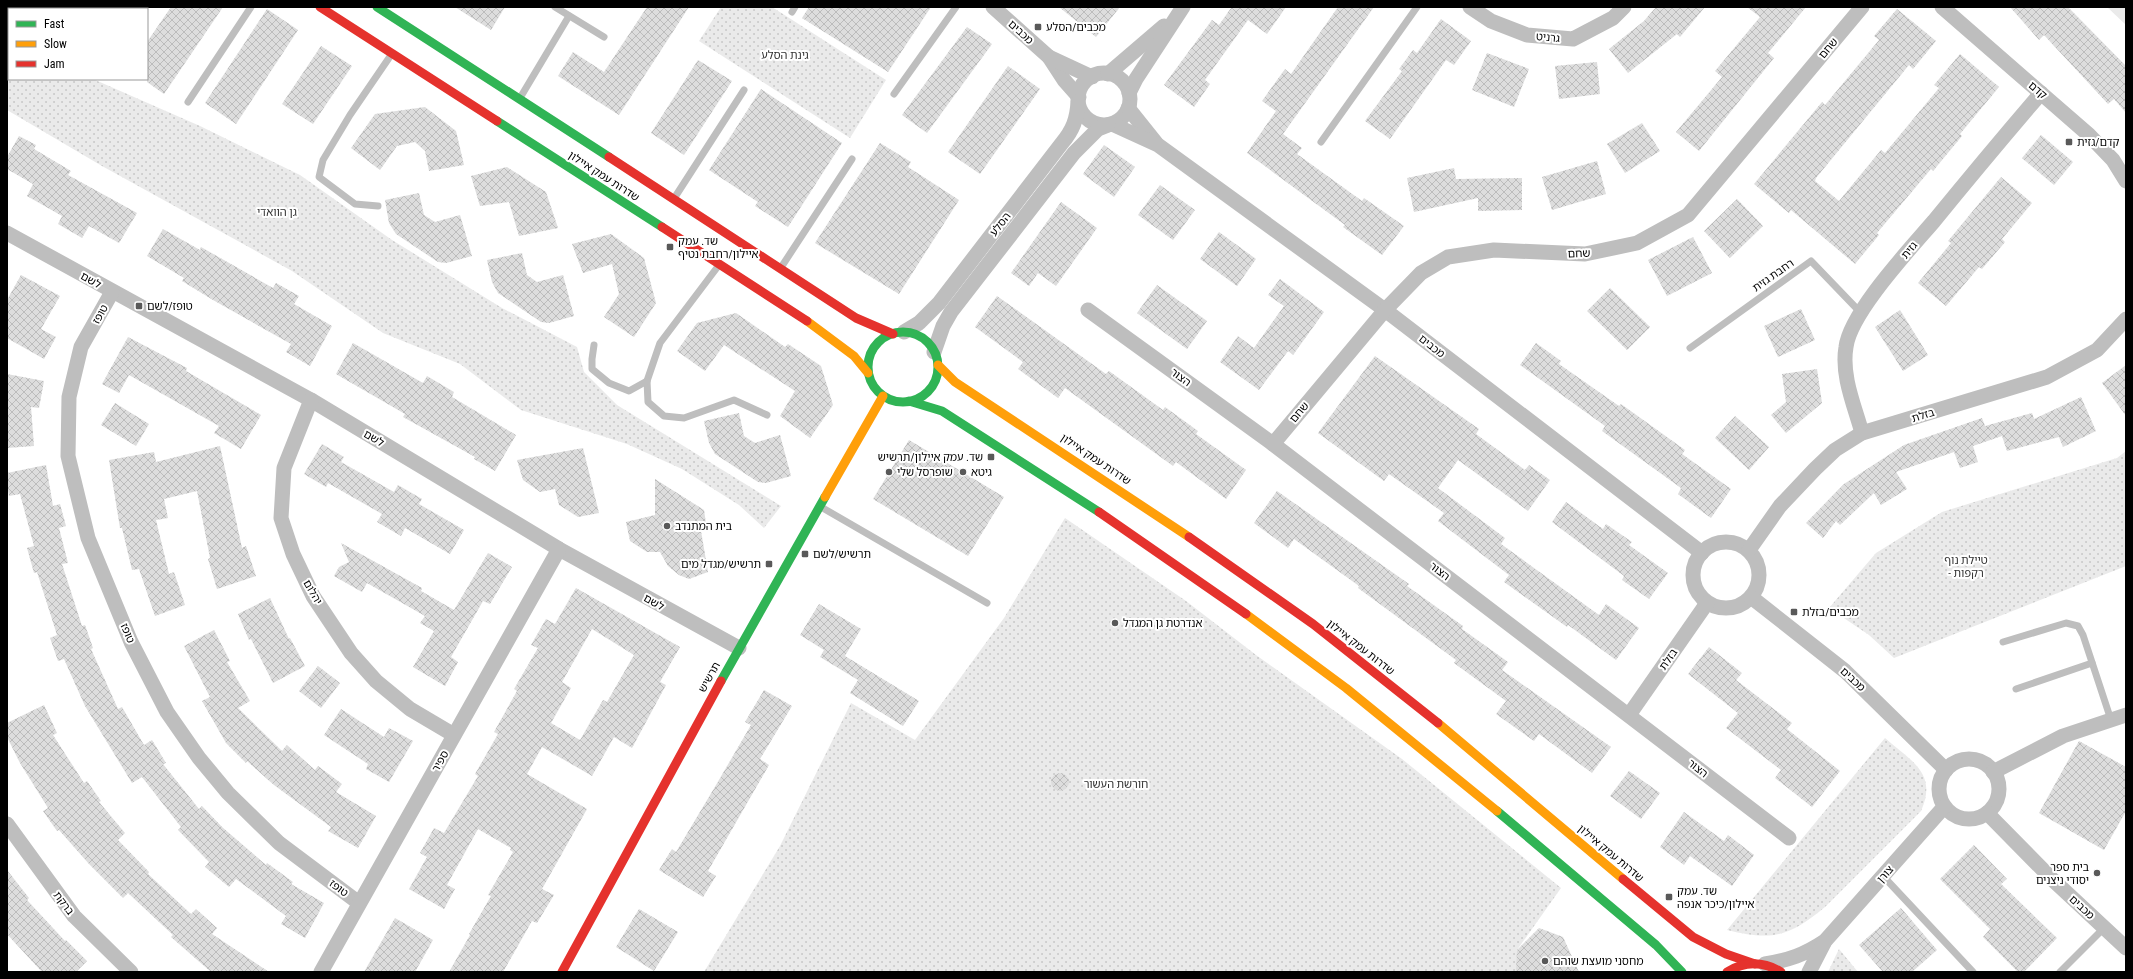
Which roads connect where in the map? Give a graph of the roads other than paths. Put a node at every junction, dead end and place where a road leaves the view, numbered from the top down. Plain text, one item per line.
1 (251, 7) edge
2 (320, 7) edge
3 (377, 7) edge
4 (555, 7) edge
5 (956, 7) edge
6 (993, 7) edge
7 (1417, 7) edge
8 (1470, 7) edge
9 (1624, 7) edge
10 (1862, 7) edge
11 (1942, 7) edge
12 (1181, 10) edge
13 (569, 16) junction
14 (604, 37) dead end
15 (392, 54) junction
16 (1049, 57) junction
17 (1108, 74) junction
18 (1092, 77) junction
19 (744, 90) dead end
20 (1129, 93) junction
21 (2041, 93) junction
22 (894, 94) dead end
23 (519, 99) junction
24 (1078, 100) junction
25 (188, 102) dead end
26 (1128, 108) junction
27 (1110, 124) junction
28 (1321, 142) dead end
29 (1158, 145) junction
30 (852, 159) dead end
31 (2126, 181) edge
32 (674, 199) junction
33 (378, 206) dead end
34 (7, 233) edge
35 (719, 265) junction
36 (781, 268) junction
37 (112, 292) junction
38 (1088, 310) dead end
39 (1385, 310) junction
40 (1860, 313) junction
41 (2126, 319) edge
42 (898, 333) junction
43 (594, 345) dead end
44 (1690, 348) dead end
45 (936, 359) junction
46 (868, 373) junction
47 (647, 381) junction
48 (883, 396) junction
49 (311, 400) junction
50 (909, 401) junction
51 (767, 415) dead end
52 (1862, 434) junction
53 (1273, 444) junction
54 (819, 506) junction
55 (558, 549) junction
56 (1749, 550) junction
57 (1702, 553) junction
58 (1751, 597) junction
59 (1708, 602) junction
60 (987, 603) dead end
61 (2003, 642) dead end
62 (739, 648) junction
63 (2092, 663) junction
64 (2016, 689) dead end
65 (1630, 715) junction
66 (2126, 715) edge
67 (2111, 720) junction
68 (454, 735) junction
69 (1946, 770) junction
70 (1993, 772) junction
71 (1944, 807) junction
72 (1987, 813) junction
73 (7, 824) edge
74 (1789, 838) dead end
75 (1884, 876) junction
76 (359, 903) junction
77 (2104, 928) junction
78 (1825, 941) junction
79 (2126, 948) edge
80 (1760, 964) junction
81 (131, 972) edge
82 (321, 972) edge
83 (562, 972) edge
84 (1682, 972) edge
85 (1727, 972) edge
86 (1781, 972) edge
87 (1809, 972) edge
88 (1973, 972) edge
89 (2060, 972) edge

1 - 25 lane
2 - 15 main road, שדרות עמק איילון
3 - 23 main road, שדרות עמק איילון
4 - 13 lane
5 - 22 lane
6 - 16 street, מכבים
7 - 28 lane
8 - 9 street, גרניט
10 - 39 street, שחם
11 - 21 street, קדם
12 - 17 street
12 - 20 street
13 - 14 lane
13 - 23 lane
15 - 33 lane
15 - 35 main road, שדרות עמק איילון
16 - 18 street, מכבים
16 - 24 street, מכבים
17 - 18 street
17 - 20 street
18 - 24 street
19 - 32 lane
20 - 26 street
21 - 31 street, קדם
21 - 40 street, גזית
23 - 32 main road, שדרות עמק איילון
24 - 27 street
24 - 42 street, הסלע
26 - 27 street
26 - 29 street, מכבים
27 - 29 street, מכבים
27 - 45 street, הסלע
29 - 39 street, מכבים
30 - 36 lane
32 - 36 main road, שדרות עמק איילון
34 - 37 street, לשם
35 - 46 main road, שדרות עמק איילון
35 - 47 lane
36 - 42 main road, שדרות עמק איילון
37 - 49 street, לשם
37 - 76 street, טופז
38 - 53 street, הצור
39 - 53 street, שחם
39 - 57 street, מכבים
40 - 44 lane, רחבת גזית
40 - 52 street, גזית
41 - 52 street, בזלת
42 - 45 main road
42 - 46 main road
43 - 47 lane
45 - 50 main road
45 - 80 main road, שדרות עמק איילון
46 - 48 main road
47 - 51 lane
48 - 50 main road
48 - 54 main road, תרשיש
49 - 55 street, לשם
49 - 68 street, יהלום
50 - 84 main road
52 - 56 street, בזלת
53 - 65 street, הצור
54 - 60 lane
54 - 62 main road, תרשיש
55 - 62 street, לשם
55 - 68 street, ספיר
56 - 57 street
56 - 58 street
57 - 59 street
58 - 59 street
58 - 69 street, מכבים
59 - 65 street, בזלת
61 - 63 lane
62 - 83 main road, תרשיש
63 - 64 lane
63 - 67 lane
65 - 74 street, הצור
66 - 67 street
67 - 70 street
68 - 76 street, ספיר
69 - 70 street
69 - 71 street
70 - 72 street
71 - 72 street
71 - 75 street, צורן
72 - 77 street, מכבים
73 - 81 street, ברקת
75 - 78 street, צורן
75 - 88 lane
76 - 82 street, ספיר
77 - 79 street, מכבים
77 - 89 lane
78 - 80 street, צורן
78 - 87 street, צורן
80 - 85 main road
80 - 86 main road, שדרות עמק איילון

